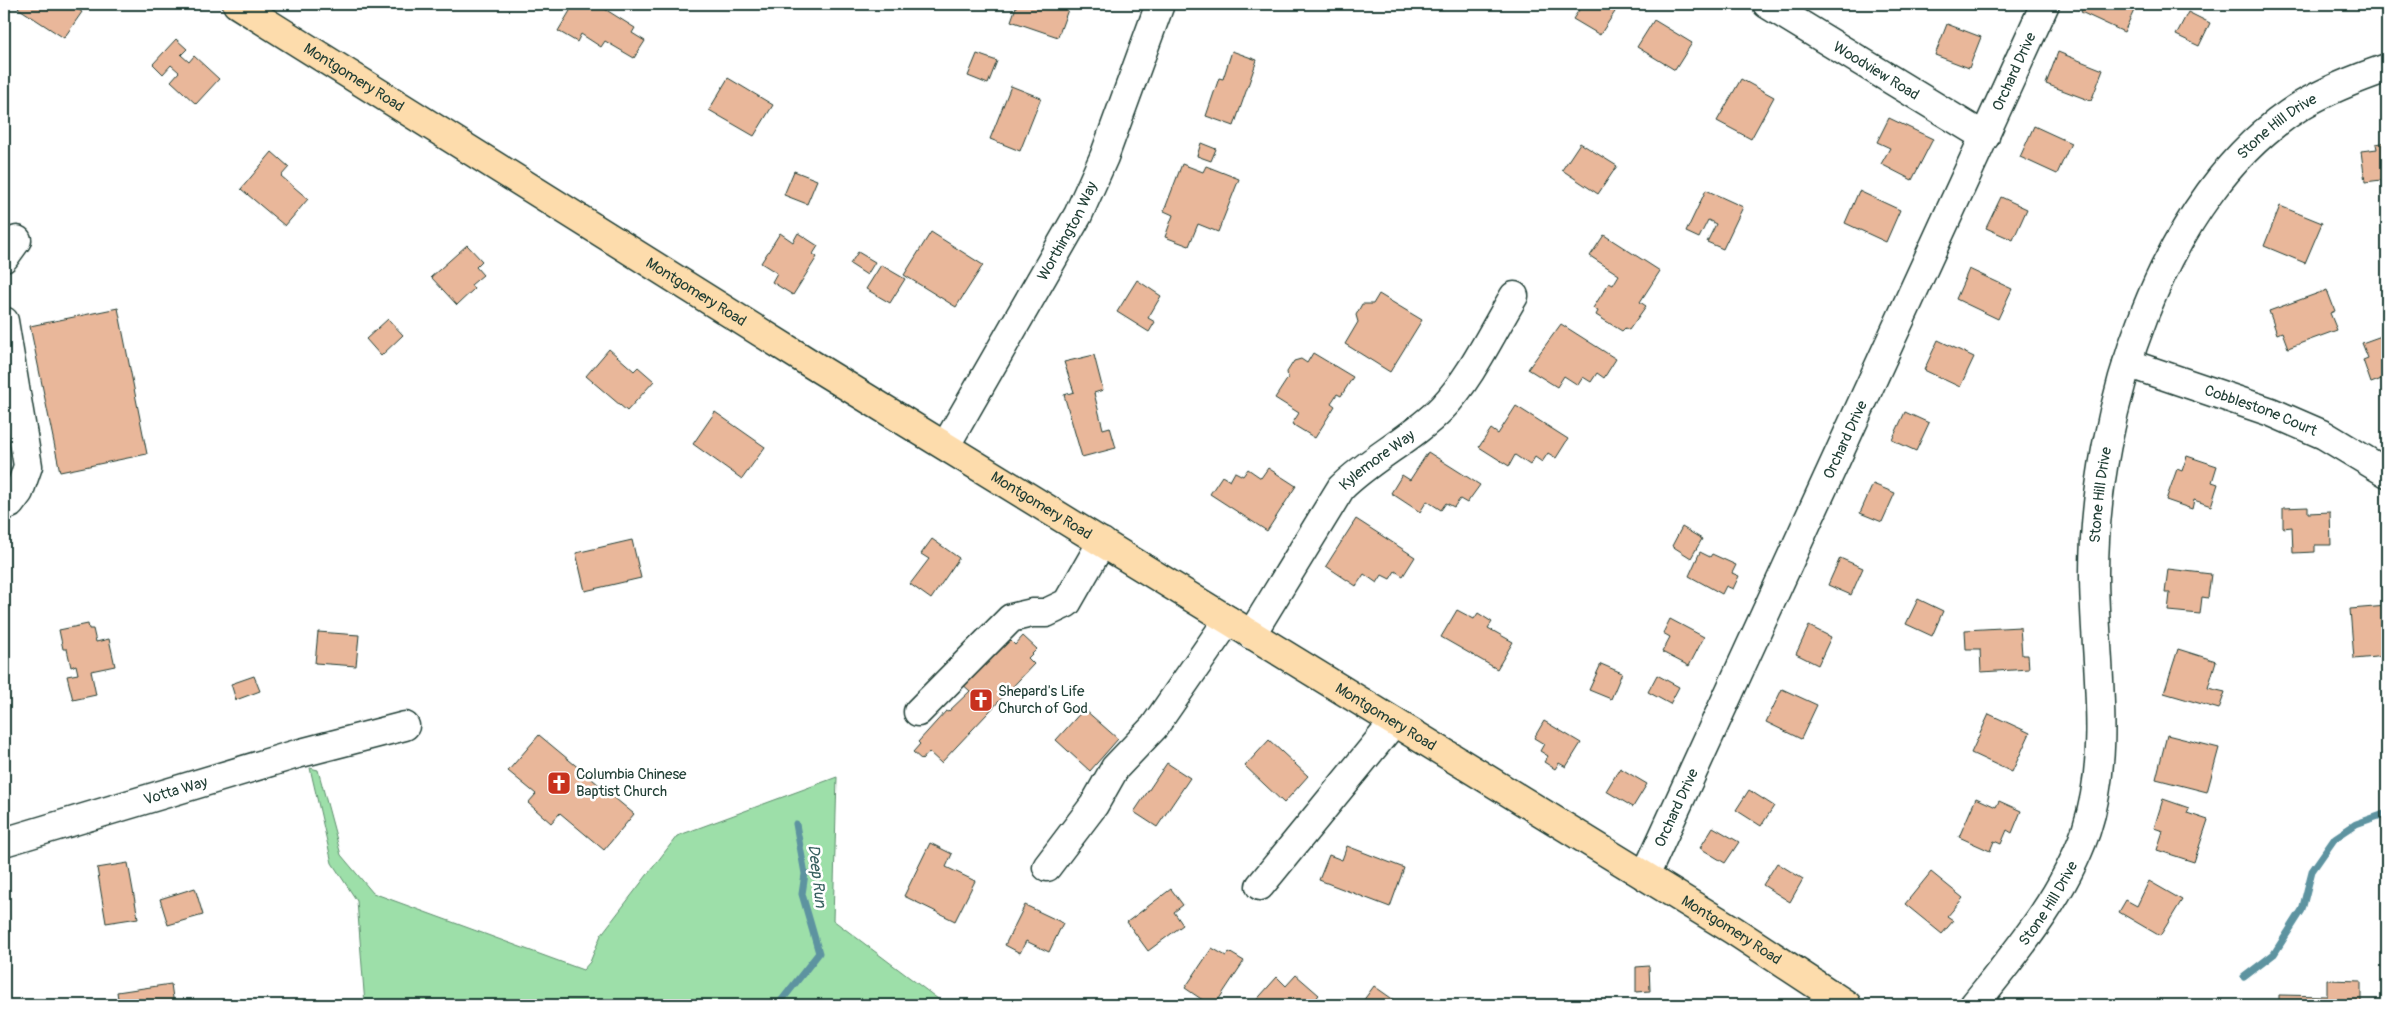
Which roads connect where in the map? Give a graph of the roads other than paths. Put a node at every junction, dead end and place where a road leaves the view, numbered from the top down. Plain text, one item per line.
1 (237, 4) edge
2 (1160, 4) edge
3 (1767, 4) edge
4 (2045, 4) edge
5 (2387, 68) edge
6 (1985, 137) junction
7 (1514, 296) dead end
8 (4, 321) edge
9 (2127, 363) junction
10 (946, 445) junction
11 (2387, 473) edge
12 (4, 506) edge
13 (1102, 542) junction
14 (1228, 620) junction
15 (1252, 635) junction
16 (918, 712) dead end
17 (1394, 722) junction
18 (405, 726) dead end
19 (4, 842) edge
20 (1047, 867) dead end
21 (1645, 876) junction
22 (1260, 886) dead end
23 (1847, 1005) edge
24 (1974, 1005) edge

1 - 10 main road, Montgomery Road
2 - 10 street, Worthington Way
3 - 6 street, Woodview Road
4 - 6 street, Orchard Drive
5 - 9 street, Stone Hill Drive
6 - 21 street, Orchard Drive
7 - 15 street, Kylemore Way
8 - 12 street
9 - 11 street, Cobblestone Court
9 - 24 street, Stone Hill Drive
10 - 13 main road, Montgomery Road
13 - 14 main road, Montgomery Road
13 - 16 street
14 - 15 main road, Montgomery Road
14 - 20 street
15 - 17 main road, Montgomery Road
17 - 21 main road, Montgomery Road
17 - 22 street
18 - 19 street, Votta Way
21 - 23 main road, Montgomery Road

